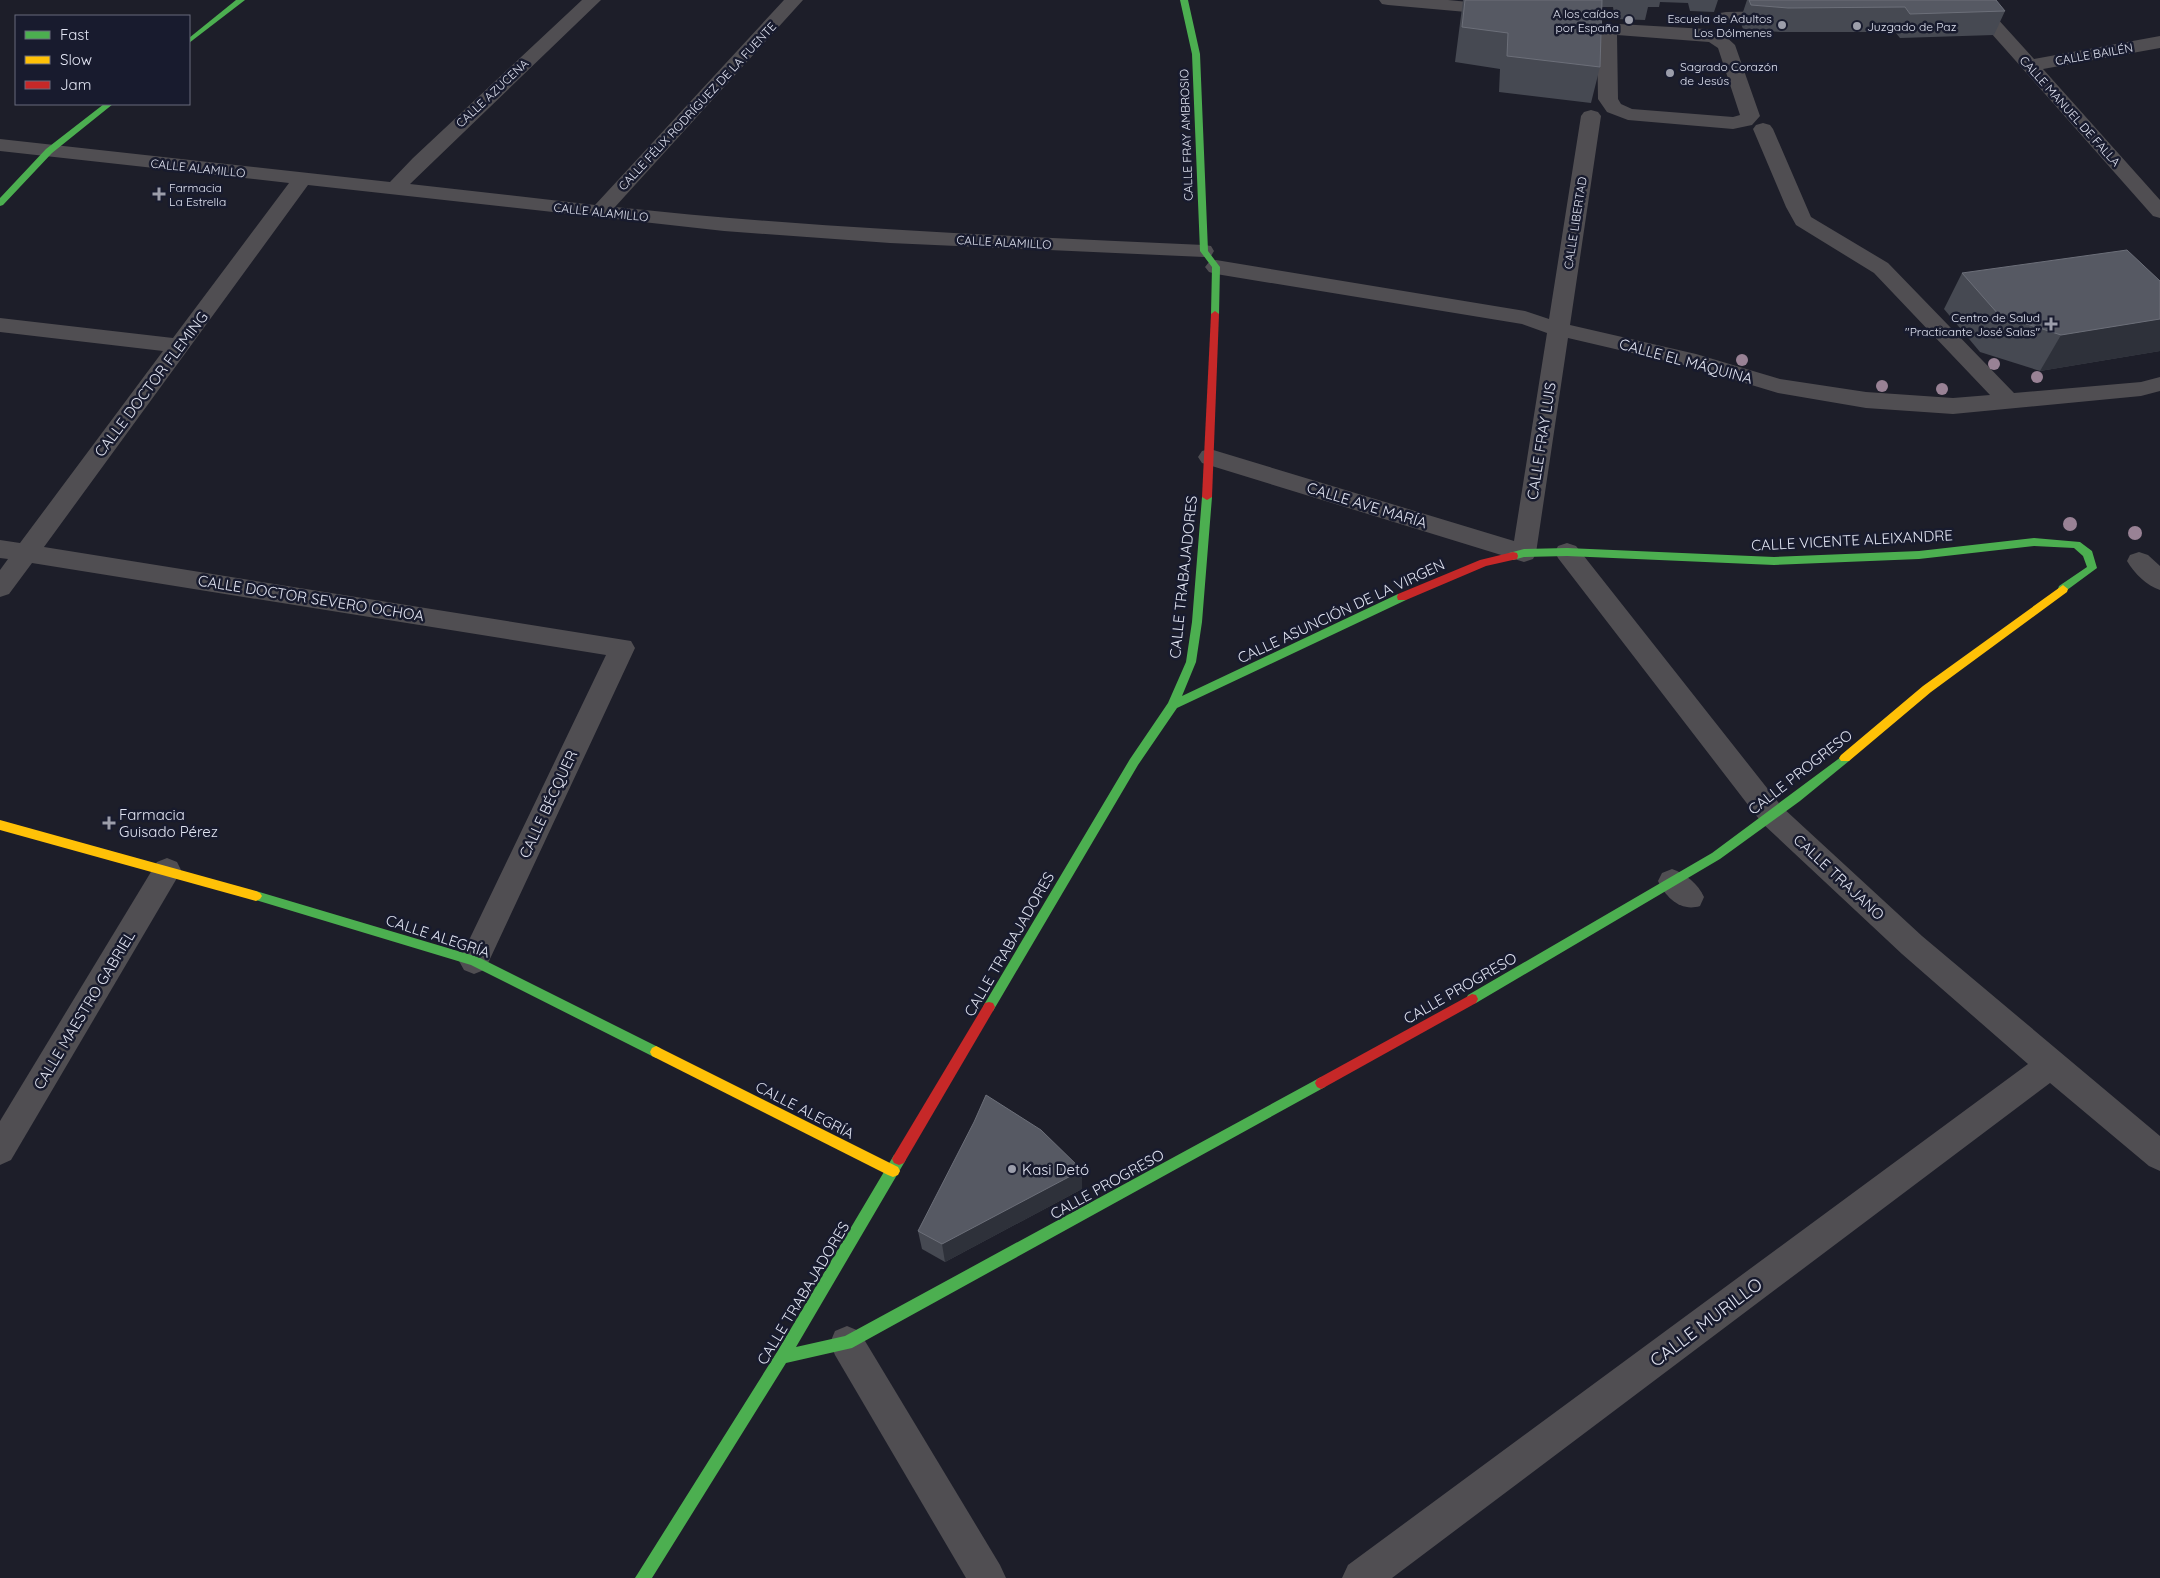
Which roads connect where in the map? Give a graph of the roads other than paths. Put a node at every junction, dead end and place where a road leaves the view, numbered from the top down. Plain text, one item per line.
1 (240, 0) edge
2 (592, 0) edge
3 (794, 0) edge
4 (1184, 0) edge
5 (1388, 0) edge
6 (1520, 12) edge
7 (1950, 12) edge
8 (1724, 15) edge
9 (1794, 16) edge
10 (190, 40) edge
11 (2160, 42) edge
12 (2028, 66) junction
13 (1608, 99) joint
14 (108, 105) edge
15 (1591, 116) junction
16 (1763, 129) junction
17 (0, 145) edge
18 (49, 151) junction
19 (302, 180) junction
20 (395, 189) junction
21 (0, 203) edge
22 (599, 212) junction
23 (2160, 212) edge
24 (1210, 259) junction
25 (0, 325) edge
26 (1558, 329) junction
27 (179, 346) junction
28 (2160, 384) edge
29 (2010, 402) junction
30 (1210, 457) junction
31 (0, 549) edge
32 (26, 552) junction
33 (1567, 552) junction
34 (1524, 553) junction
35 (2088, 554) joint
36 (2139, 561) dead end
37 (2160, 581) edge
38 (0, 588) edge
39 (622, 648) joint
40 (1173, 705) junction
41 (1772, 815) junction
42 (0, 825) edge
43 (167, 870) junction
44 (474, 961) junction
45 (2051, 1066) junction
46 (2153, 1140) edge
47 (0, 1150) edge
48 (893, 1171) junction
49 (846, 1343) junction
50 (782, 1357) junction
51 (643, 1578) edge
52 (987, 1578) edge
53 (1361, 1578) edge

1 - 10 street
2 - 20 street, CALLE AZUCENA
3 - 22 street, CALLE FÉLIX RODRÍGUEZ DE LA FUENTE
4 - 24 street, CALLE FRAY AMBROSIO
5 - 6 street
7 - 12 street, CALLE MANUEL DE FALLA
8 - 9 street
8 - 15 street, CALLE LIBERTAD
8 - 16 street
11 - 12 street, CALLE BAILÉN
12 - 23 street, CALLE MANUEL DE FALLA
13 - 13 street
14 - 18 street
15 - 16 street
15 - 26 street, CALLE LIBERTAD
16 - 29 street
17 - 18 street, CALLE ALAMILLO
18 - 19 street, CALLE ALAMILLO
18 - 21 street
19 - 20 street, CALLE ALAMILLO
19 - 27 street, CALLE DOCTOR FLEMING
20 - 22 street, CALLE ALAMILLO
22 - 24 street, CALLE ALAMILLO
24 - 26 street, CALLE EL MÁQUINA
24 - 30 street, CALLE TRABAJADORES
25 - 27 street
26 - 29 street, CALLE EL MÁQUINA
26 - 34 street, CALLE FRAY LUIS
27 - 32 street, CALLE DOCTOR FLEMING
28 - 29 street, CALLE EL MÁQUINA
30 - 34 street, CALLE AVE MARÍA
30 - 40 street, CALLE TRABAJADORES
31 - 32 street, CALLE DOCTOR SEVERO OCHOA
32 - 38 street, CALLE DOCTOR FLEMING
32 - 39 street, CALLE DOCTOR SEVERO OCHOA
33 - 34 street, CALLE VICENTE ALEIXANDRE
33 - 35 street, CALLE VICENTE ALEIXANDRE
33 - 41 street, CALLE TRAJANO
34 - 40 street, CALLE ASUNCIÓN DE LA VIRGEN
35 - 41 street, CALLE PROGRESO
36 - 37 street
39 - 44 street, CALLE BÉCQUER
40 - 48 street, CALLE TRABAJADORES
41 - 45 street, CALLE TRAJANO
41 - 49 street, CALLE PROGRESO
42 - 43 street, CALLE ALEGRÍA
43 - 44 street, CALLE ALEGRÍA
43 - 47 street, CALLE MAESTRO GABRIEL
44 - 48 street, CALLE ALEGRÍA
45 - 46 street, CALLE TRAJANO
45 - 53 street, CALLE MURILLO
48 - 50 street, CALLE TRABAJADORES
49 - 50 street, CALLE PROGRESO
49 - 52 street
50 - 51 street, CALLE TRABAJADORES

